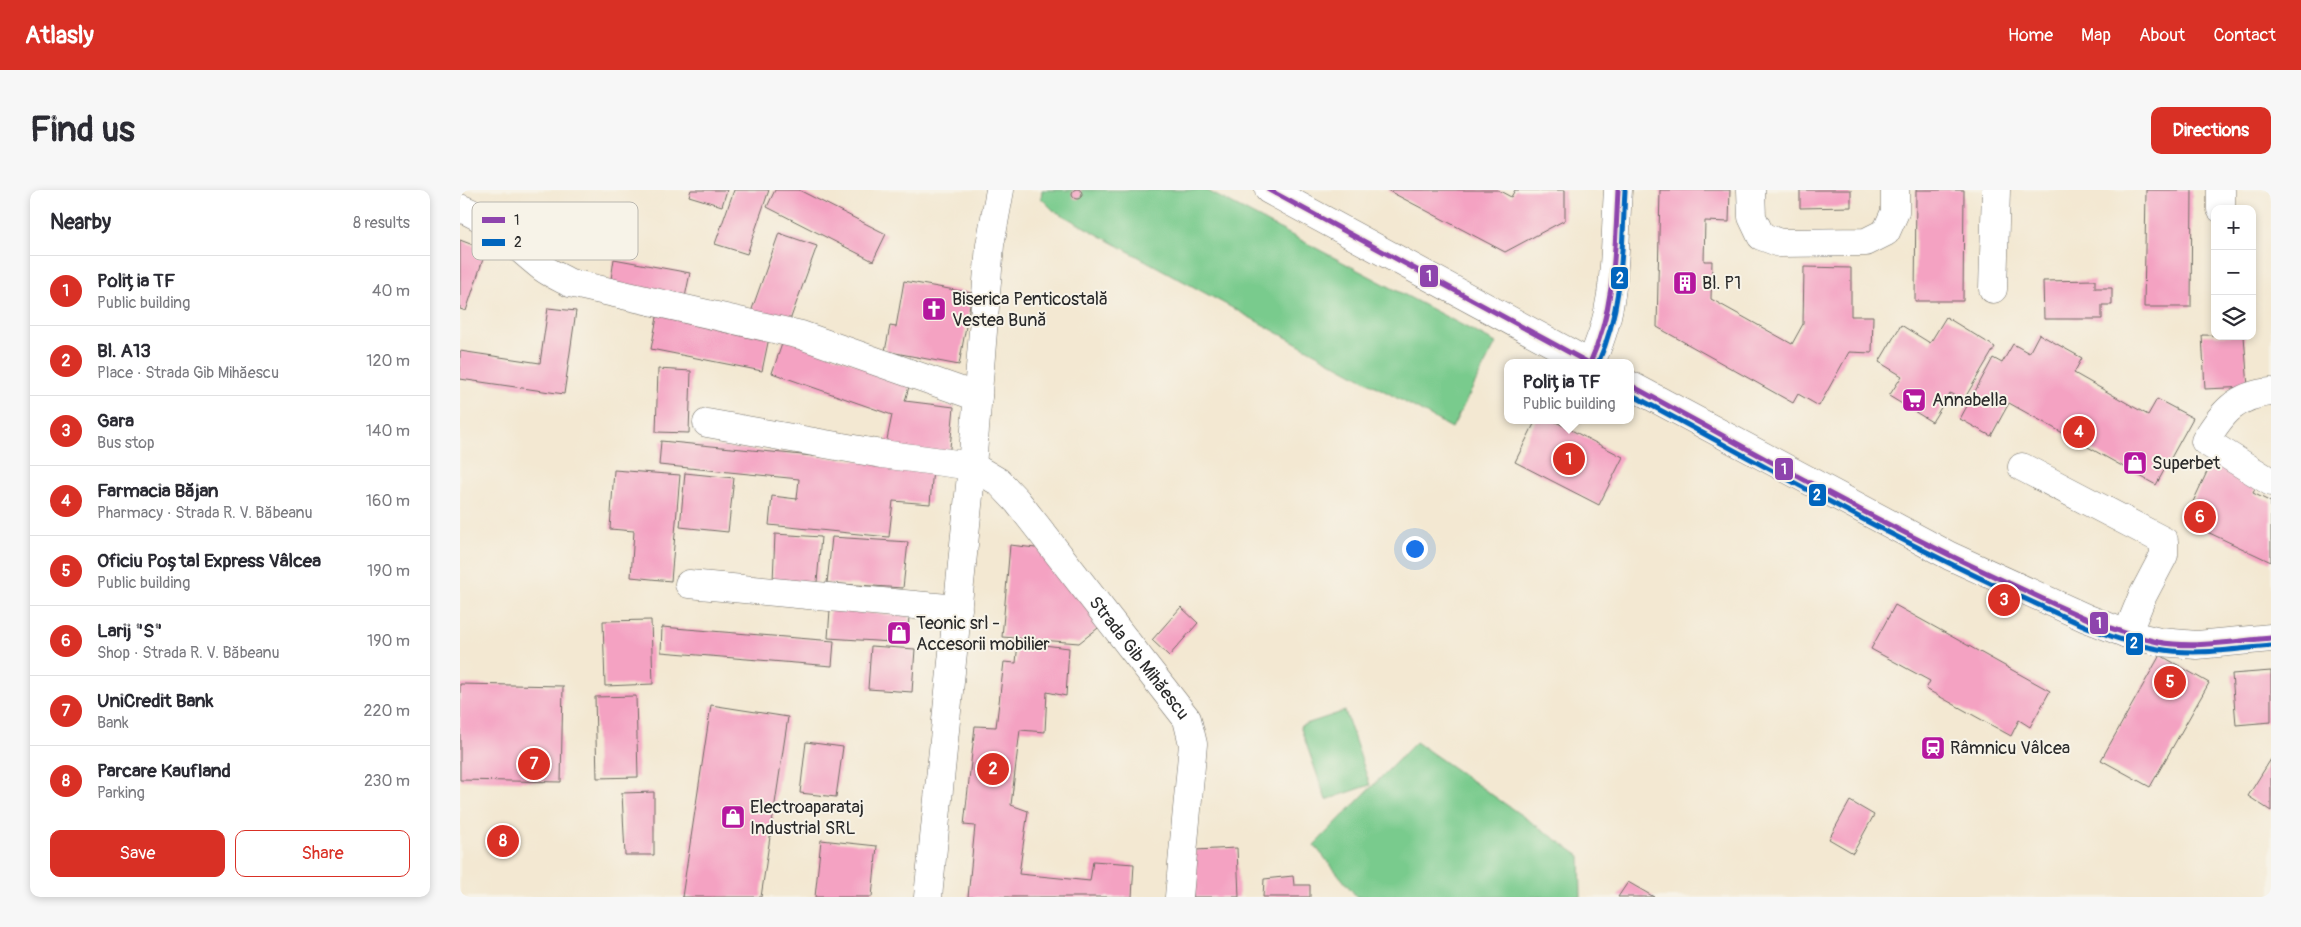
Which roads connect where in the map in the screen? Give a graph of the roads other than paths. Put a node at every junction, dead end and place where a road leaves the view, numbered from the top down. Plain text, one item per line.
1 (1000, 190) edge
2 (1269, 190) edge
3 (1618, 190) edge
4 (1751, 190) edge
5 (1896, 190) edge
6 (1996, 190) edge
7 (2221, 190) edge
8 (2221, 205) edge
9 (460, 208) edge
10 (472, 213) edge
11 (534, 260) edge
12 (1993, 289) dead end
13 (1582, 359) edge
14 (1591, 359) edge
15 (1634, 387) edge
16 (2271, 392) edge
17 (978, 397) junction
18 (707, 423) dead end
19 (972, 466) junction
20 (2022, 467) dead end
21 (2271, 482) edge
22 (689, 584) dead end
23 (958, 609) junction
24 (2127, 634) junction
25 (2271, 638) edge
26 (928, 897) edge
27 (1179, 897) edge

1 - 17 main road
2 - 13 main road
3 - 14 main road
4 - 5 main road
6 - 12 main road
7 - 8 main road
9 - 10 main road
11 - 17 main road
15 - 24 main road
16 - 21 main road
17 - 19 main road
18 - 19 main road
19 - 23 main road
19 - 27 main road, Strada Gib Mihăescu
20 - 24 main road
22 - 23 main road
23 - 26 main road
24 - 25 main road

